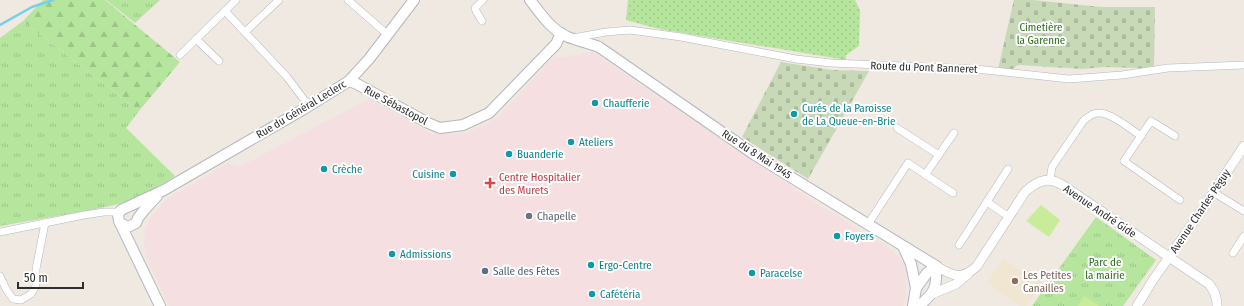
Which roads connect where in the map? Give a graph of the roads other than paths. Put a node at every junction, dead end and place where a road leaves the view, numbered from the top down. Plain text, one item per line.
1 (236, 0) edge
2 (279, 0) edge
3 (348, 0) edge
4 (414, 0) edge
5 (483, 0) edge
6 (530, 0) edge
7 (225, 11) junction
8 (482, 21) dead end
9 (245, 32) junction
10 (606, 32) junction
11 (387, 34) junction
12 (568, 36) junction
13 (196, 39) junction
14 (599, 47) junction
15 (180, 55) dead end
16 (219, 61) dead end
17 (1244, 65) edge
18 (349, 81) junction
19 (310, 105) junction
20 (897, 128) dead end
21 (954, 133) dead end
22 (1141, 136) junction
23 (1175, 136) dead end
24 (1244, 146) edge
25 (939, 155) junction
26 (1008, 169) dead end
27 (925, 175) junction
28 (1050, 180) junction
29 (164, 190) junction
30 (1213, 192) junction
31 (953, 193) dead end
32 (1180, 200) dead end
33 (987, 202) junction
34 (123, 209) junction
35 (1244, 211) edge
36 (1009, 217) junction
37 (136, 221) junction
38 (45, 223) junction
39 (120, 223) junction
40 (868, 224) junction
41 (0, 232) edge
42 (1244, 236) edge
43 (959, 245) dead end
44 (903, 246) junction
45 (1233, 253) dead end
46 (1169, 257) junction
47 (140, 264) junction
48 (936, 266) junction
49 (972, 271) junction
50 (0, 276) edge
51 (916, 288) junction
52 (932, 294) junction
53 (160, 306) edge
54 (913, 306) edge
55 (919, 306) edge
56 (1137, 306) edge
57 (1217, 306) edge

1 - 7 street
2 - 9 street
3 - 11 street
4 - 11 main road, Rue du Général Leclerc
5 - 8 street
6 - 12 main road
7 - 9 street
7 - 13 street
9 - 19 street
10 - 12 street, Route du Pont Banneret
10 - 14 street
10 - 17 street, Route du Pont Banneret
11 - 18 main road, Rue du Général Leclerc
12 - 14 main road, Rue du 8 Mai 1945
12 - 18 main road, Rue Sébastopol
13 - 15 street
13 - 16 street
14 - 40 main road, Rue du 8 Mai 1945
18 - 19 main road, Rue du Général Leclerc
19 - 29 main road, Rue du Général Leclerc
20 - 25 street
21 - 25 street
22 - 23 street
22 - 28 street
22 - 32 street
24 - 30 street, Avenue Charles Péguy
25 - 27 street
26 - 33 street
27 - 31 street
27 - 40 street
28 - 36 street, Avenue André Gide
28 - 46 street, Avenue André Gide
29 - 34 main road, Rue du Général Leclerc
29 - 37 main road, Rue du Général Leclerc
30 - 35 street
30 - 46 street, Avenue Charles Péguy
33 - 36 street
33 - 43 street
34 - 37 main road
34 - 38 street
34 - 39 main road
36 - 49 street, Avenue André Gide
37 - 39 main road
37 - 47 main road
38 - 41 street
38 - 50 street
39 - 47 main road
40 - 44 main road, Rue du 8 Mai 1945
42 - 45 street
44 - 48 main road, Rue du 8 Mai 1945
44 - 51 main road
46 - 56 street, Avenue Charles Péguy
46 - 57 street, Avenue André Gide
47 - 53 main road
48 - 49 street, Rue du 8 Mai 1945
48 - 51 main road
48 - 52 main road
49 - 52 street, Avenue André Gide
51 - 54 main road
52 - 55 main road

